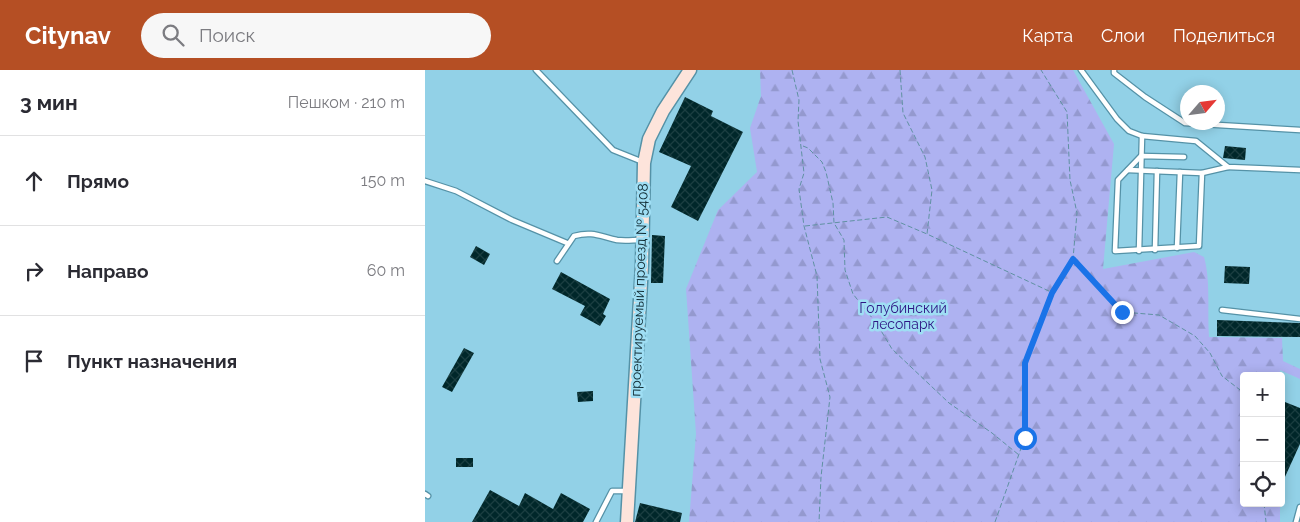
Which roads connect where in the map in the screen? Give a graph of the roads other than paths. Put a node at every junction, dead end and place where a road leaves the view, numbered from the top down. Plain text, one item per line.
1 (536, 70) edge
2 (690, 70) edge
3 (1081, 70) edge
4 (1114, 70) edge
5 (1300, 130) edge
6 (1142, 136) junction
7 (1141, 156) junction
8 (1184, 157) dead end
9 (644, 163) junction
10 (1228, 168) junction
11 (1128, 170) junction
12 (1141, 170) junction
13 (1300, 170) edge
14 (1157, 171) junction
15 (1181, 172) junction
16 (1202, 173) junction
17 (425, 181) edge
18 (643, 240) junction
19 (567, 243) junction
20 (1177, 248) junction
21 (1155, 250) junction
22 (1139, 251) junction
23 (557, 261) dead end
24 (1222, 310) dead end
25 (1300, 318) edge
26 (628, 491) junction
27 (1300, 507) edge
28 (596, 522) edge
29 (627, 522) edge
30 (1296, 522) edge

1 - 9 lane
2 - 9 street, проектируемый проезд № 5408
3 - 6 lane
4 - 5 lane
6 - 7 lane
6 - 10 lane
7 - 8 lane
7 - 11 lane
7 - 12 lane
9 - 18 street, проектируемый проезд № 5408
10 - 13 lane
10 - 16 lane
11 - 12 lane
11 - 22 lane
12 - 14 lane
12 - 22 lane
14 - 15 lane
14 - 21 lane
15 - 16 lane
15 - 20 lane
16 - 20 lane
17 - 19 lane
18 - 19 lane
18 - 26 street, проектируемый проезд № 5408
19 - 23 lane
20 - 21 lane
21 - 22 lane
24 - 25 lane
26 - 28 lane
26 - 29 street, проектируемый проезд № 5408
27 - 30 lane

